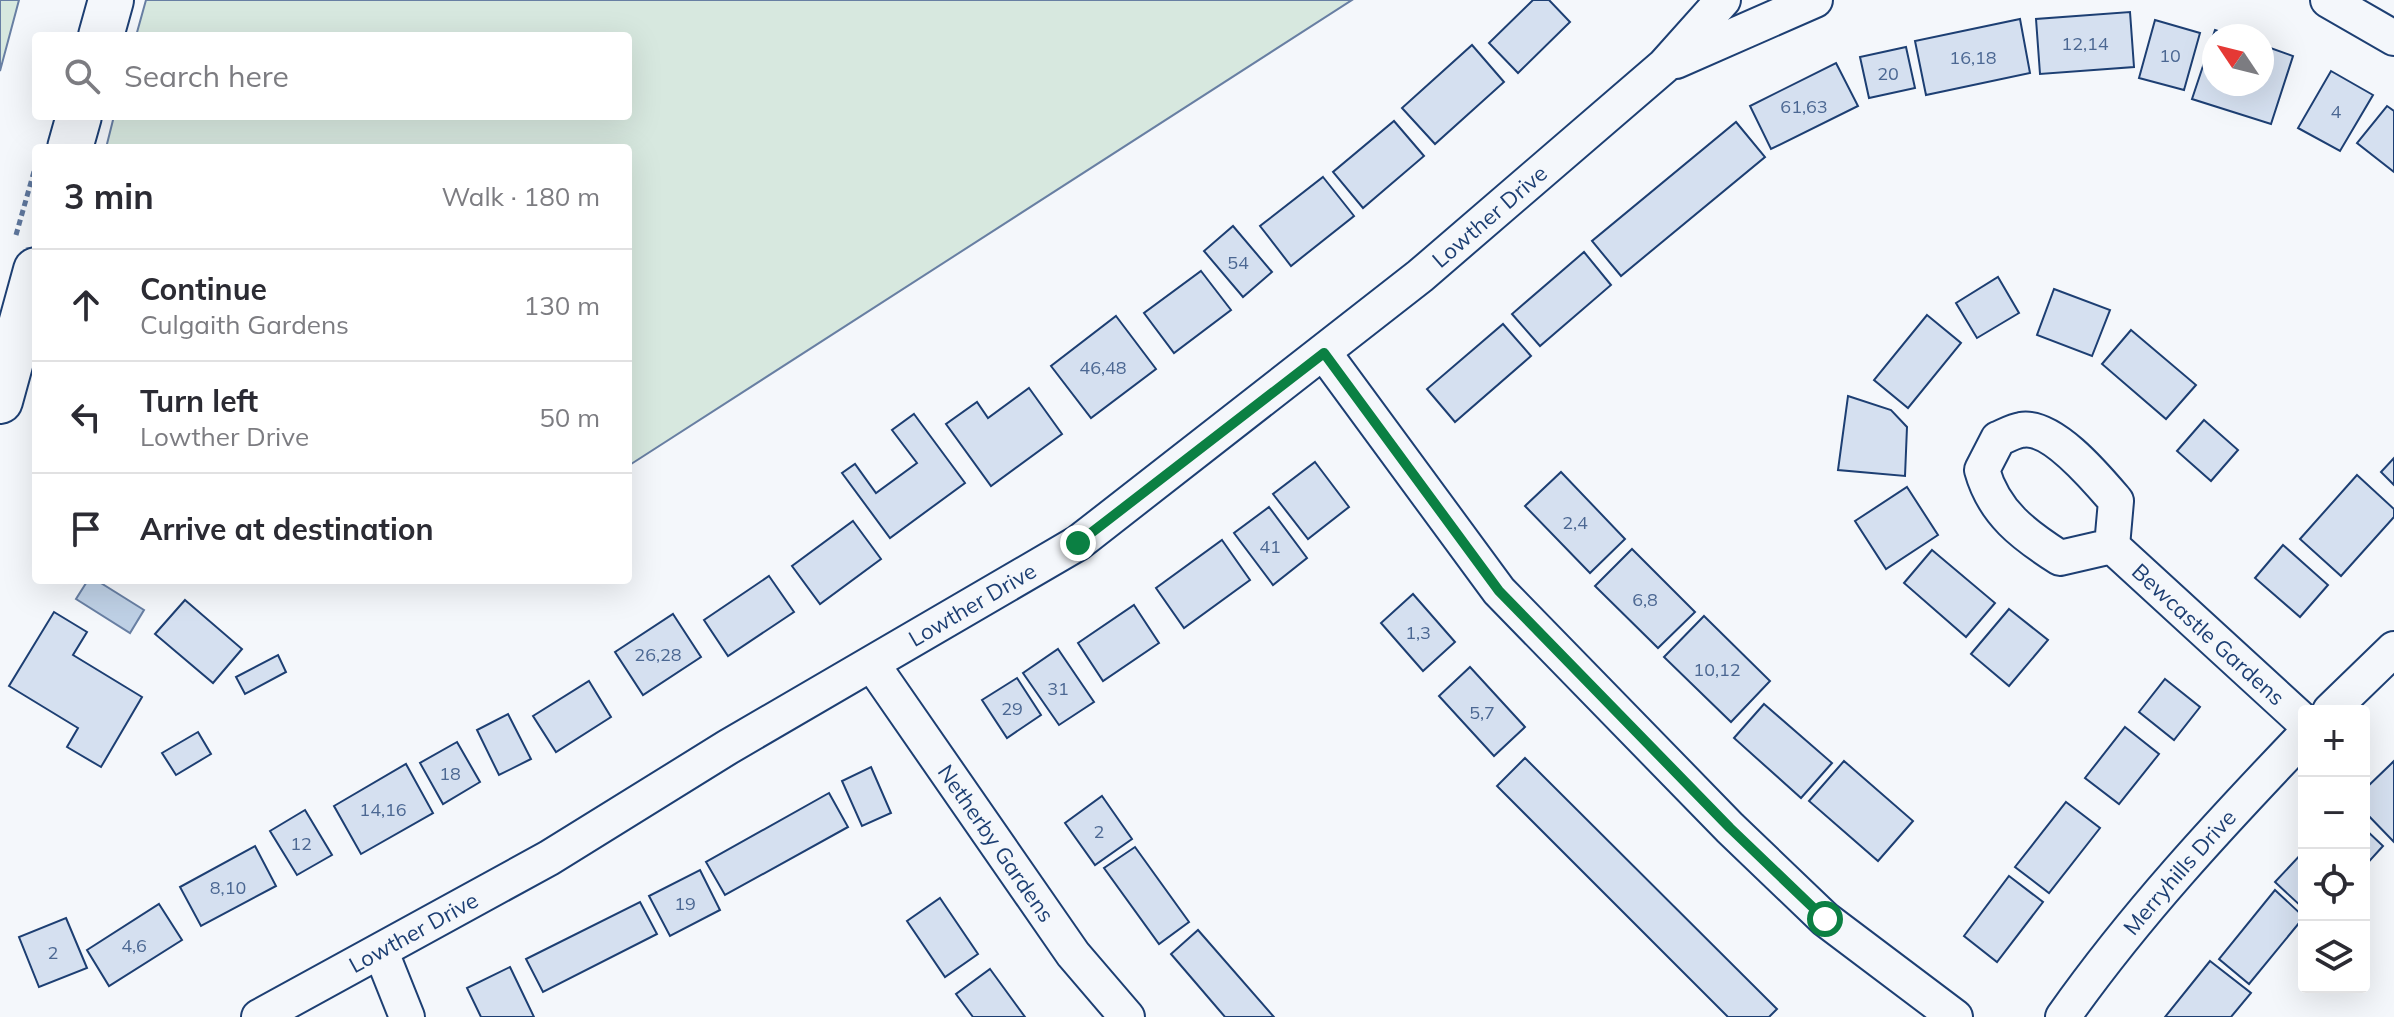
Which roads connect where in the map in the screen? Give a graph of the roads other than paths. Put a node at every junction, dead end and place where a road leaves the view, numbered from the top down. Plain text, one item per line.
1 (111, 0) edge
2 (1723, 0) edge
3 (1815, 0) edge
4 (2328, 0) edge
5 (102, 32) edge
6 (2394, 38) edge
7 (1664, 66) junction
8 (78, 120) edge
9 (71, 144) edge
10 (24, 261) edge
11 (1324, 353) junction
12 (0, 401) edge
13 (2112, 546) dead end
14 (2394, 649) edge
15 (872, 664) junction
16 (2336, 705) edge
17 (2298, 716) edge
18 (2298, 742) edge
19 (381, 952) junction
20 (259, 1017) edge
21 (407, 1017) edge
22 (1127, 1017) edge
23 (1955, 1017) edge
24 (2063, 1017) edge

1 - 5 main road
2 - 7 street, Lowther Drive
3 - 7 street
4 - 6 street
7 - 11 street, Lowther Drive
8 - 9 main road
10 - 12 main road
11 - 15 street, Lowther Drive
11 - 23 street
13 - 17 street, Bewcastle Gardens
14 - 16 street
15 - 19 street, Lowther Drive
15 - 22 street, Netherby Gardens
18 - 24 street, Merryhills Drive
19 - 20 street, Lowther Drive
19 - 21 street

